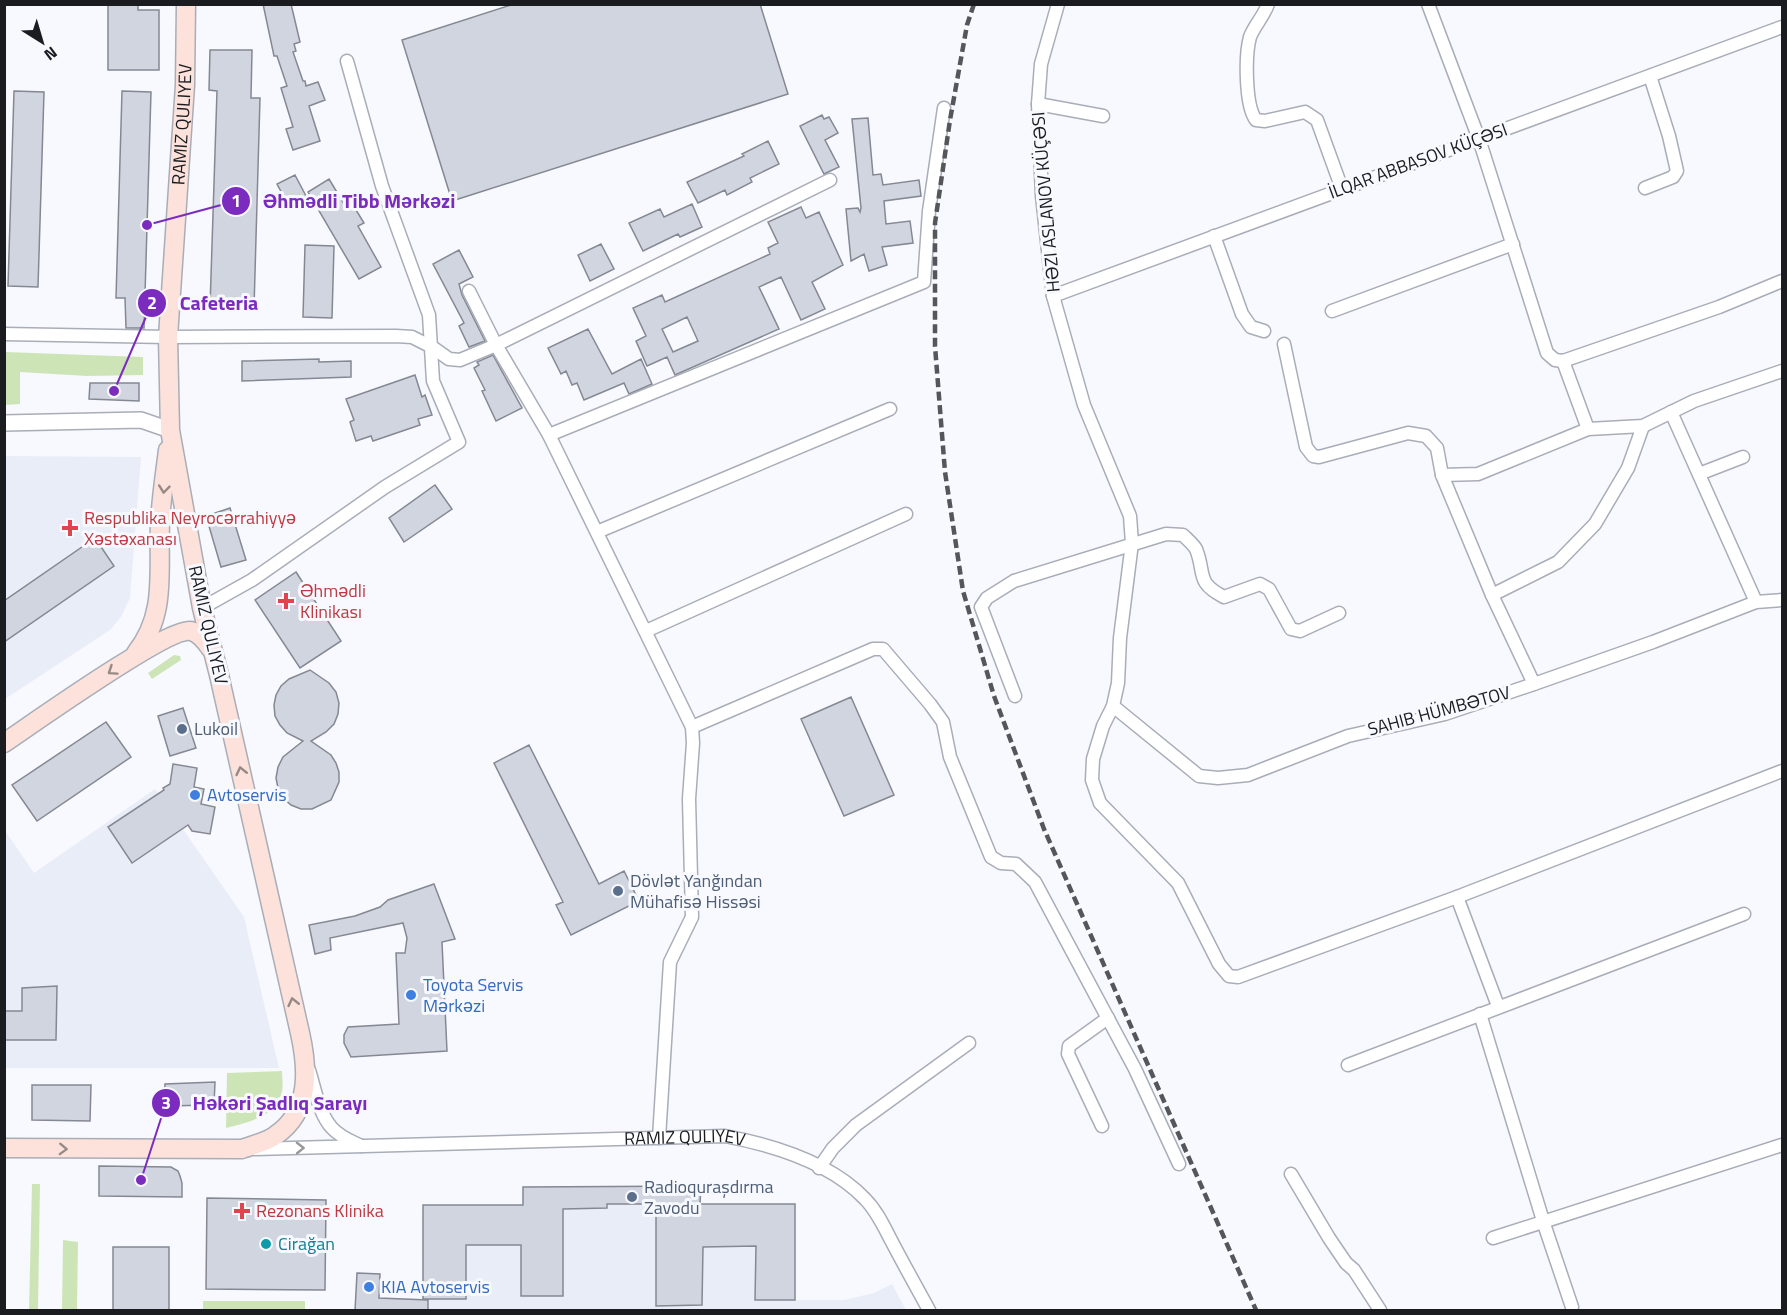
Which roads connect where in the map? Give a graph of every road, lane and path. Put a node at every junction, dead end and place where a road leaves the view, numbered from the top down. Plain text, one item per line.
1 (186, 4) edge
2 (1058, 4) edge
3 (1268, 4) edge
4 (1428, 4) edge
5 (1782, 27) edge
6 (347, 61) dead end
7 (1650, 76) junction
8 (1038, 104) junction
9 (944, 108) dead end
10 (1102, 116) dead end
11 (1479, 139) junction
12 (830, 180) dead end
13 (1645, 188) dead end
14 (1342, 189) junction
15 (1214, 236) junction
16 (1514, 244) junction
17 (1782, 281) edge
18 (469, 291) dead end
19 (1053, 296) junction
20 (1332, 310) dead end
21 (1264, 330) dead end
22 (4, 334) edge
23 (168, 337) junction
24 (1284, 344) dead end
25 (496, 345) junction
26 (432, 347) junction
27 (1563, 361) junction
28 (1782, 371) edge
29 (890, 409) dead end
30 (1671, 412) junction
31 (4, 423) edge
32 (1643, 426) junction
33 (1588, 429) junction
34 (170, 430) junction
35 (549, 435) junction
36 (1743, 457) dead end
37 (1699, 474) junction
38 (1442, 475) junction
39 (906, 514) dead end
40 (597, 532) junction
41 (1132, 543) junction
42 (1492, 595) junction
43 (1782, 600) edge
44 (1756, 602) junction
45 (202, 608) junction
46 (1340, 613) dead end
47 (646, 631) junction
48 (213, 653) junction
49 (133, 657) junction
50 (1534, 684) junction
51 (1015, 696) dead end
52 (1113, 706) junction
53 (692, 727) junction
54 (4, 743) edge
55 (1782, 771) edge
56 (1457, 897) junction
57 (1744, 914) dead end
58 (1498, 1006) junction
59 (1480, 1014) junction
60 (1108, 1018) junction
61 (969, 1043) dead end
62 (306, 1059) junction
63 (1348, 1065) dead end
64 (1102, 1126) dead end
65 (659, 1138) junction
66 (1782, 1145) edge
67 (362, 1146) junction
68 (4, 1148) edge
69 (242, 1149) junction
70 (1179, 1164) dead end
71 (819, 1168) junction
72 (1291, 1174) dead end
73 (1544, 1224) junction
74 (1493, 1239) dead end
75 (1572, 1308) dead end
76 (929, 1311) edge
77 (1380, 1311) edge

1 - 23 main road, RAMIZ QULIYEV
2 - 8 street, HƏZI ASLANOV KÜÇƏSI
3 - 14 street
4 - 11 street
5 - 7 street, İLQAR ABBASOV KÜÇƏSI
6 - 26 street
7 - 11 street, İLQAR ABBASOV KÜÇƏSI
7 - 13 street
8 - 10 street
8 - 19 street, HƏZI ASLANOV KÜÇƏSI
9 - 35 street
11 - 14 street, İLQAR ABBASOV KÜÇƏSI
11 - 16 street
12 - 25 street
14 - 15 street, İLQAR ABBASOV KÜÇƏSI
15 - 19 street, İLQAR ABBASOV KÜÇƏSI
15 - 21 street
16 - 20 street
16 - 27 street
17 - 27 street
18 - 25 street
19 - 41 street, HƏZI ASLANOV KÜÇƏSI
22 - 23 street
23 - 26 street
23 - 34 main road, RAMIZ QULIYEV
24 - 38 street
25 - 26 street
25 - 35 street
26 - 45 street
27 - 33 street
28 - 30 street
29 - 40 street
30 - 32 street
30 - 37 street
31 - 34 street
32 - 33 street
32 - 42 street
33 - 38 street
34 - 45 main road, RAMIZ QULIYEV
34 -> 49 main road
35 - 40 street
36 - 37 street
37 - 44 street
38 - 42 street
39 - 47 street
40 - 47 street
41 - 46 street
41 - 51 street
41 - 52 street, HƏZI ASLANOV KÜÇƏSI
42 - 50 street
43 - 44 street, SAHIB HÜMBƏTOV
44 - 50 street, SAHIB HÜMBƏTOV
45 - 48 main road, RAMIZ QULIYEV
45 - 49 main road
47 - 53 street
48 - 49 main road
62 -> 48 main road, RAMIZ QULIYEV
49 -> 54 main road
50 - 52 street, SAHIB HÜMBƏTOV
52 - 56 street, HƏZI ASLANOV KÜÇƏSI
53 - 60 street
53 - 65 street
55 - 56 street
56 - 58 street
57 - 58 street
58 - 59 street
59 - 63 street
59 - 73 street
60 - 64 street
60 - 70 street
61 - 71 street
62 - 67 street
62 - 69 main road, RAMIZ QULIYEV
65 - 67 street, RAMIZ QULIYEV
65 - 71 street, RAMIZ QULIYEV
66 - 73 street
69 -> 67 street, RAMIZ QULIYEV
68 -> 69 main road
71 - 76 street, RAMIZ QULIYEV
72 - 77 street
73 - 74 street
73 - 75 street

